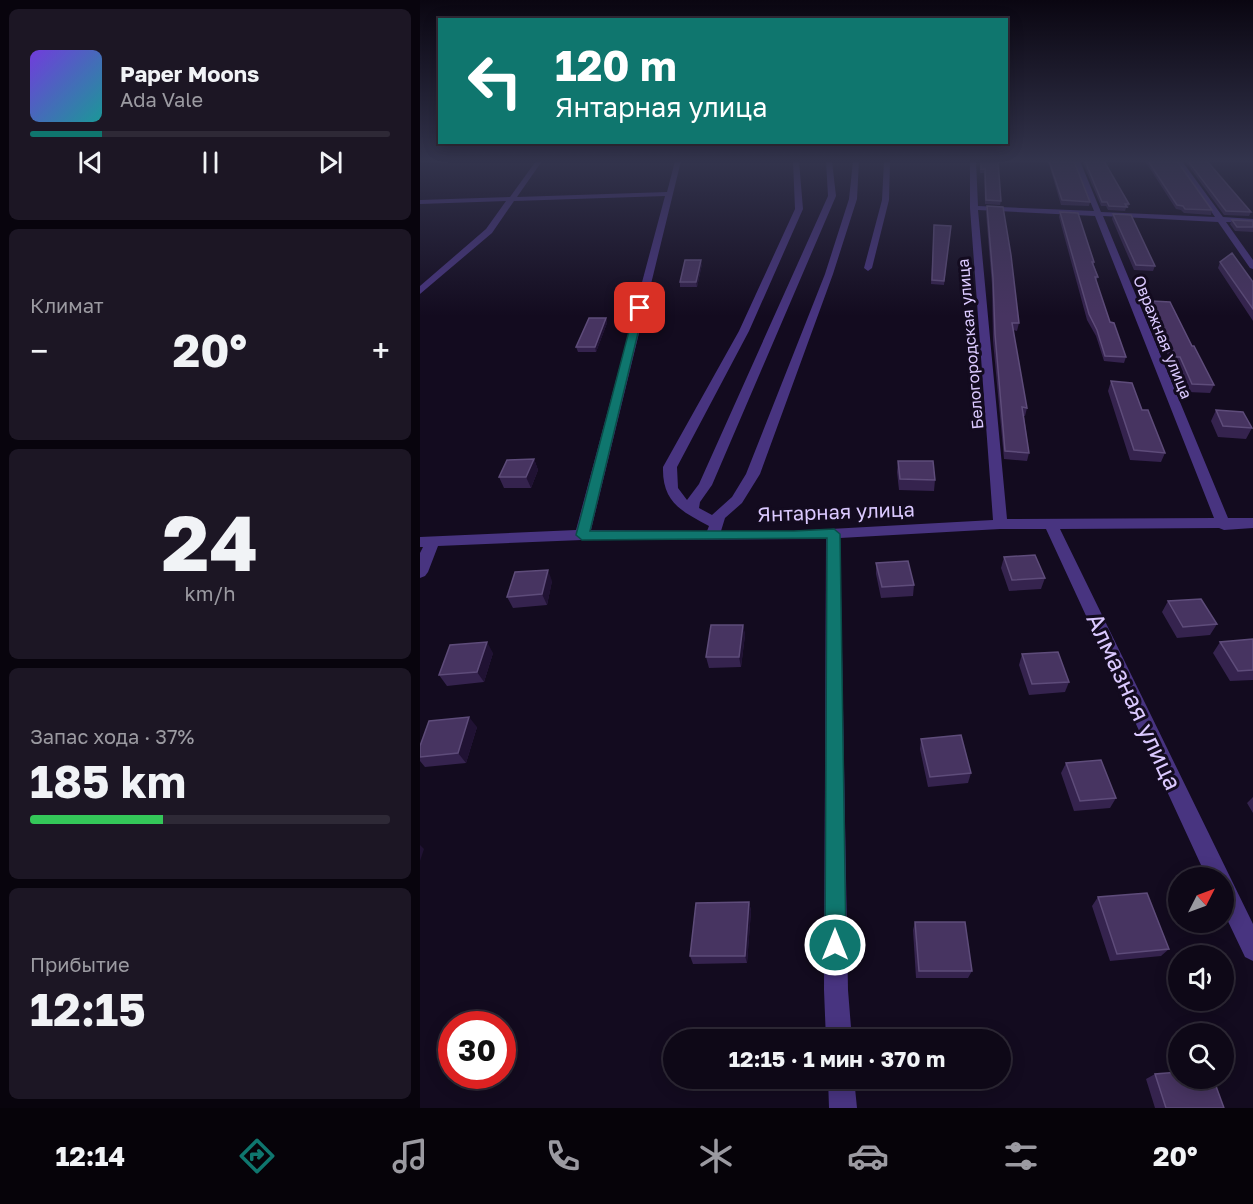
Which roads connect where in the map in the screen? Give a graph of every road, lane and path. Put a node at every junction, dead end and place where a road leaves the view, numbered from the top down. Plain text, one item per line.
1 (503, 213) edge
2 (663, 213) edge
3 (797, 213) edge
4 (825, 213) edge
5 (848, 213) edge
6 (881, 213) edge
7 (974, 213) edge
8 (1070, 213) edge
9 (1217, 213) edge
10 (1097, 214) junction
11 (1222, 220) junction
12 (1253, 221) edge
13 (1253, 266) edge
14 (868, 268) dead end
15 (420, 291) edge
16 (692, 510) junction
17 (1253, 523) edge
18 (1000, 524) junction
19 (1051, 524) junction
20 (1224, 525) junction
21 (714, 529) junction
22 (834, 534) junction
23 (582, 535) junction
24 (426, 542) edge
25 (420, 572) edge
26 (1214, 867) edge
27 (1234, 909) edge
28 (1253, 949) edge
29 (838, 1029) edge
30 (842, 1089) edge
31 (843, 1108) edge

1 - 15 street
2 - 23 street
3 - 16 street
4 - 16 street
5 - 21 street
6 - 14 street
7 - 18 street, Белогородская улица
8 - 10 street
9 - 11 street
10 - 11 street
10 - 20 street, Овражная улица
11 - 12 street
11 - 13 street
16 - 21 street
17 - 20 street, Янтарная улица
18 - 19 street, Янтарная улица
18 - 22 street, Янтарная улица
19 - 20 street, Янтарная улица
19 - 26 street, Алмазная улица
21 - 22 street, Янтарная улица
21 - 23 street, Янтарная улица
22 - 29 street
23 - 24 street, Янтарная улица
24 - 25 street
27 - 28 street
30 - 31 street

